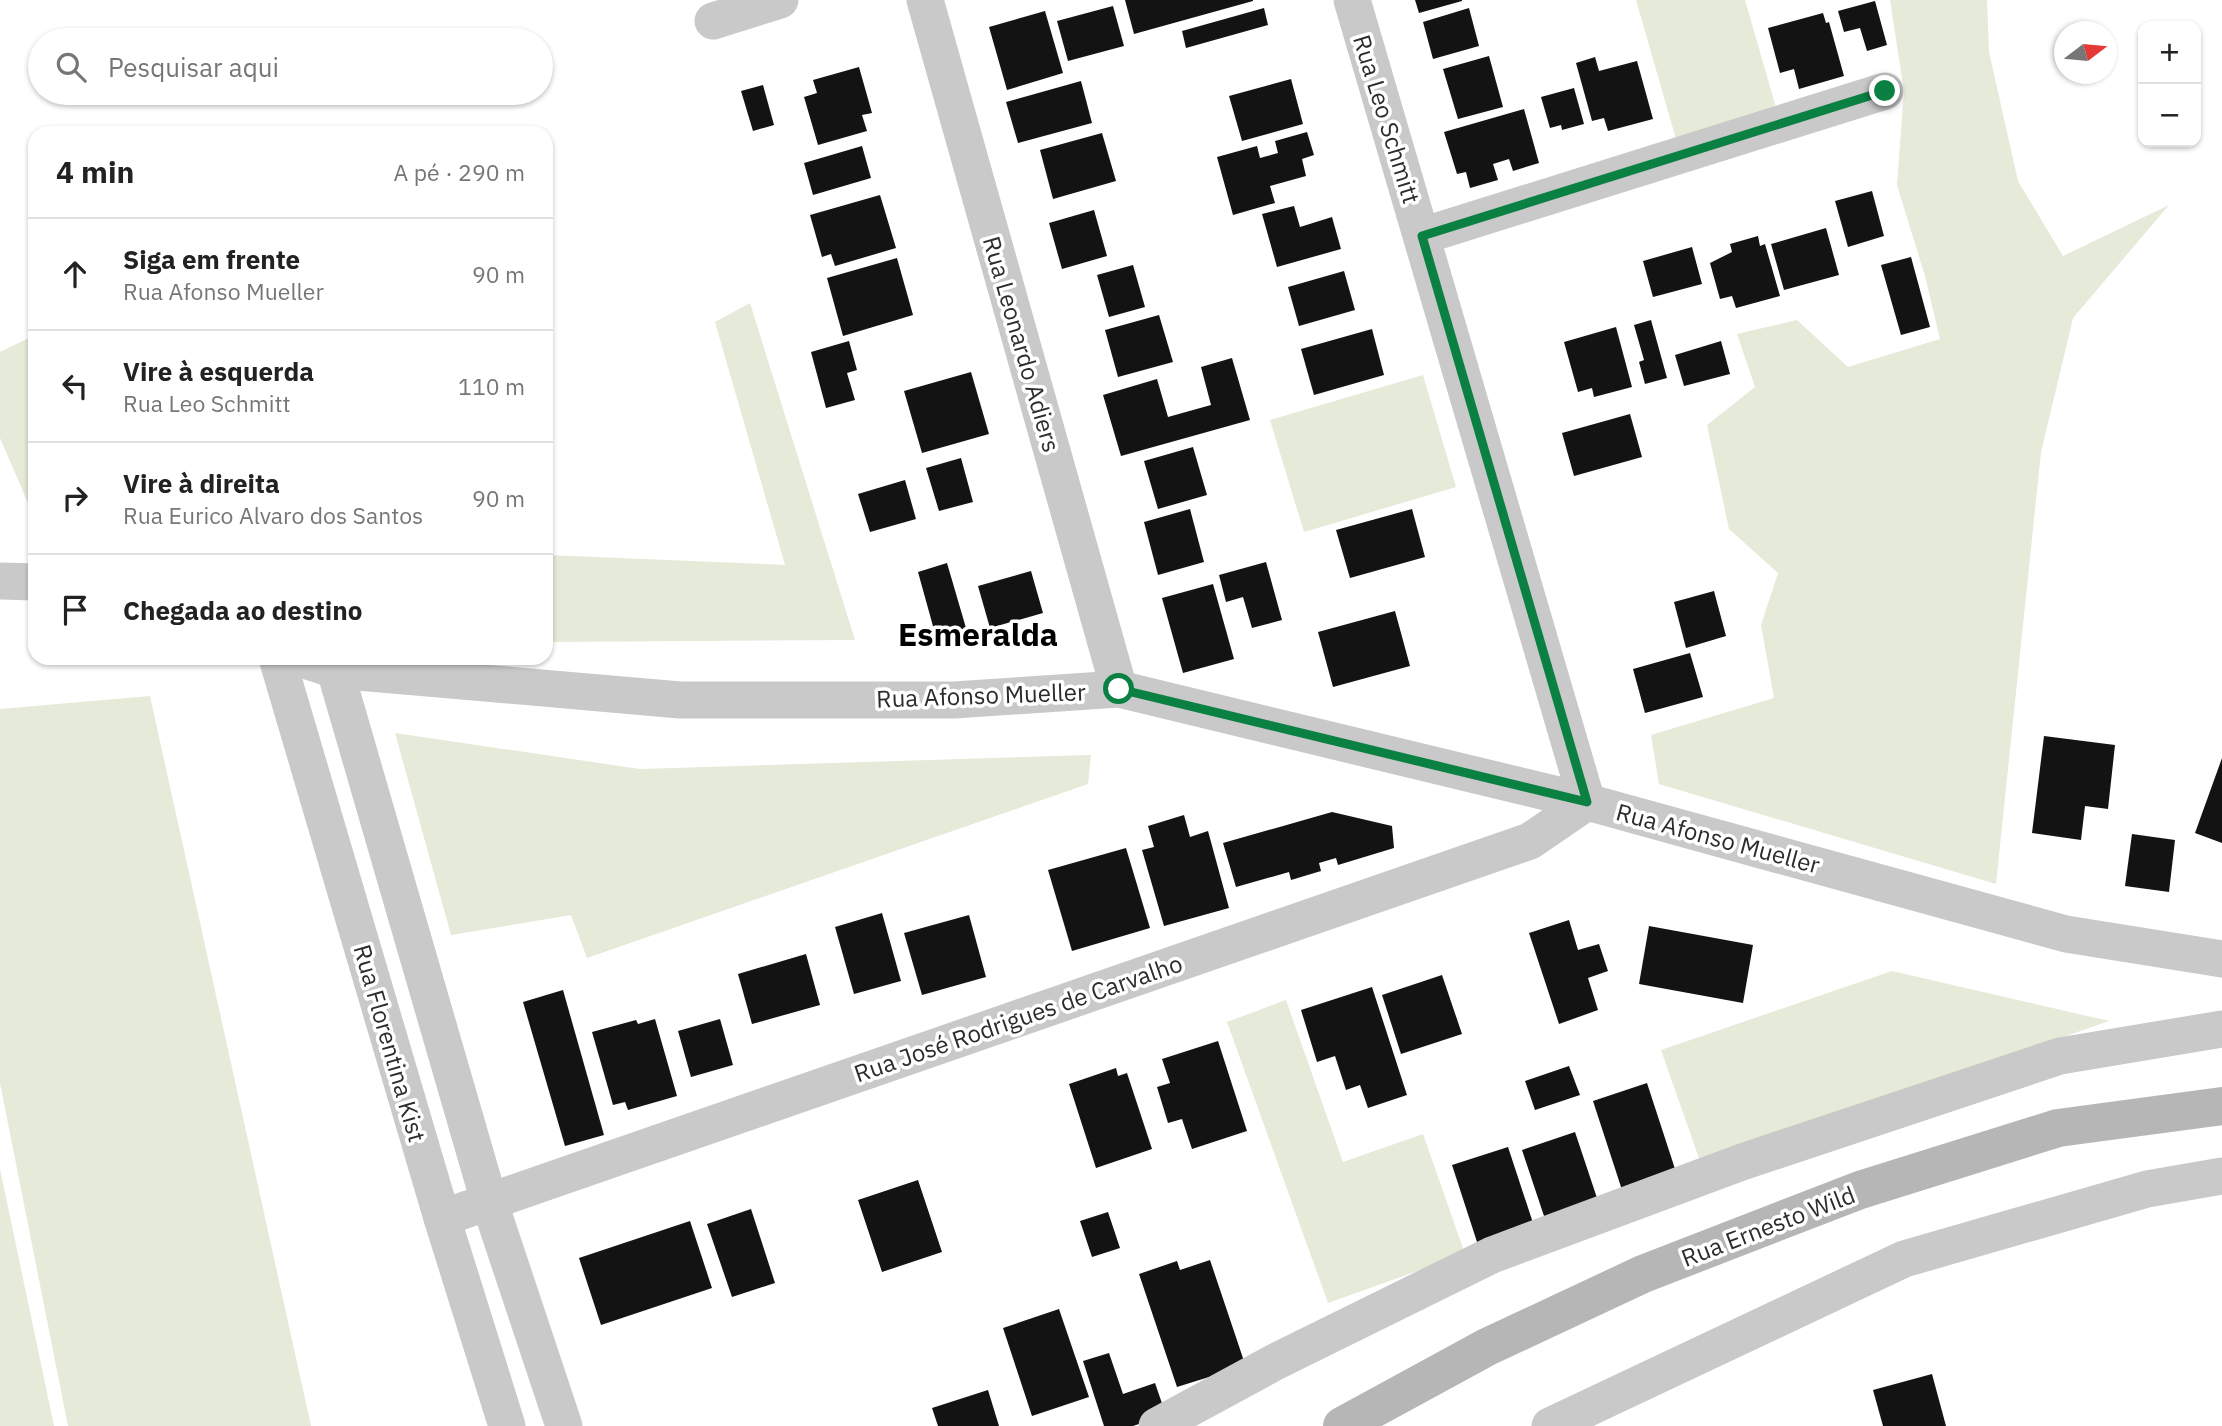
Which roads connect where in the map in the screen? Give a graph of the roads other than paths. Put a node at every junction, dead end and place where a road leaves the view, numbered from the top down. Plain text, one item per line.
1 (780, 0) edge
2 (925, 0) edge
3 (1352, 0) edge
4 (713, 21) dead end
5 (1885, 91) dead end
6 (1422, 236) junction
7 (0, 581) edge
8 (28, 582) edge
9 (279, 665) edge
10 (320, 665) edge
11 (335, 670) junction
12 (1119, 689) junction
13 (1587, 802) junction
14 (2222, 959) edge
15 (2222, 1029) edge
16 (2222, 1105) edge
17 (2222, 1176) edge
18 (489, 1201) junction
19 (442, 1218) junction
20 (508, 1426) edge
21 (564, 1426) edge
22 (1157, 1426) edge
23 (1342, 1426) edge
24 (1550, 1426) edge

1 - 4 street
2 - 12 street, Rua Leonardo Adiers
3 - 6 street, Rua Leo Schmitt
5 - 6 street
6 - 13 street, Rua Leo Schmitt
7 - 8 street
9 - 19 street, Rua Florentina Kist
10 - 11 street, Rua Afonso Mueller
11 - 12 street, Rua Afonso Mueller
11 - 18 street, Rua Florentina Kist
12 - 13 street, Rua Afonso Mueller
13 - 14 street, Rua Afonso Mueller
13 - 18 street, Rua José Rodrigues de Carvalho
15 - 22 street
16 - 23 main road, Rua Ernesto Wild
17 - 24 street
18 - 19 street, Rua José Rodrigues de Carvalho
18 - 21 street, Rua Florentina Kist
19 - 20 street, Rua Florentina Kist

